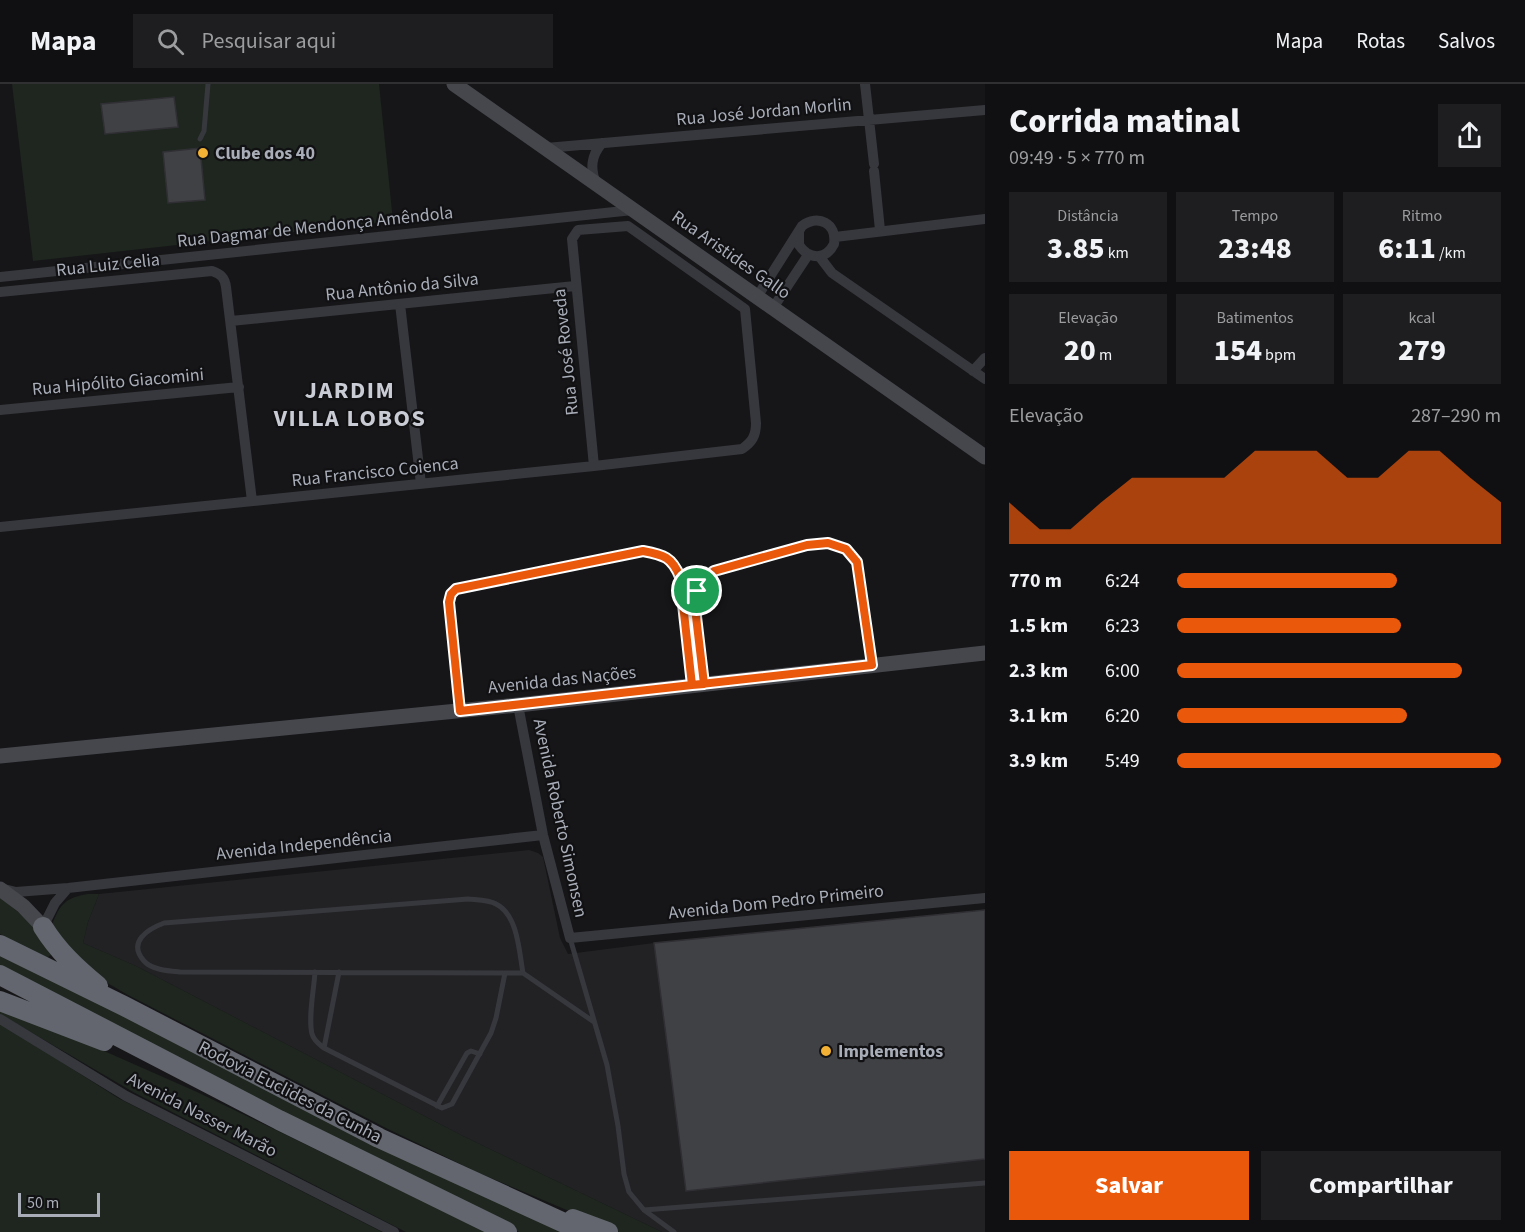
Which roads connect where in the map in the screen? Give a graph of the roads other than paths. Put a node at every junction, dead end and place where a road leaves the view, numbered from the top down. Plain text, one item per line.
1 (208, 84) edge
2 (454, 84) edge
3 (865, 84) edge
4 (985, 110) edge
5 (869, 120) junction
6 (200, 139) dead end
7 (602, 143) junction
8 (580, 145) junction
9 (546, 148) junction
10 (567, 163) junction
11 (597, 184) junction
12 (633, 210) junction
13 (985, 219) edge
14 (880, 231) junction
15 (799, 232) junction
16 (838, 234) junction
17 (808, 255) junction
18 (823, 258) junction
19 (0, 278) edge
20 (576, 286) junction
21 (0, 292) edge
22 (757, 297) junction
23 (400, 304) junction
24 (773, 308) junction
25 (231, 321) junction
26 (985, 358) edge
27 (973, 371) junction
28 (985, 379) edge
29 (239, 387) junction
30 (0, 410) edge
31 (750, 443) joint
32 (985, 457) edge
33 (594, 466) junction
34 (421, 484) junction
35 (252, 501) junction
36 (0, 527) edge
37 (985, 653) edge
38 (872, 665) junction
39 (698, 685) junction
40 (518, 705) junction
41 (460, 711) junction
42 (0, 756) edge
43 (543, 835) junction
44 (68, 888) junction
45 (0, 889) edge
46 (985, 898) edge
47 (44, 927) junction
48 (570, 938) junction
49 (0, 945) edge
50 (315, 972) junction
51 (339, 972) junction
52 (505, 972) junction
53 (522, 973) junction
54 (0, 975) edge
55 (0, 1001) edge
56 (124, 1006) junction
57 (0, 1019) edge
58 (594, 1022) junction
59 (324, 1048) junction
60 (480, 1054) junction
61 (201, 1079) junction
62 (437, 1106) junction
63 (473, 1183) junction
64 (985, 1183) edge
65 (644, 1210) junction
66 (394, 1232) edge
67 (507, 1232) edge
68 (584, 1232) edge
69 (608, 1232) edge
70 (674, 1232) edge

1 - 6 lane
2 - 9 street, Rua Aristides Gallo
3 - 5 street
4 - 5 street, Rua José Jordan Morlin
5 - 7 street, Rua José Jordan Morlin
5 - 14 street
7 - 8 street, Rua José Jordan Morlin
7 - 11 street
8 - 9 street, Rua José Jordan Morlin
8 - 10 street
9 - 10 street, Rua Aristides Gallo
10 - 11 street, Rua Aristides Gallo
11 - 12 street, Rua Aristides Gallo
12 - 19 street, Rua Dagmar de Mendonça Amêndola
12 - 22 street, Rua Aristides Gallo
13 - 14 street
14 - 16 street
15 - 16 street
15 - 17 street
15 - 22 street
16 - 18 street
17 - 18 street
17 - 24 street
18 - 27 street
20 - 23 street, Rua Antônio da Silva
20 - 31 street, Rua José Roveda
20 - 33 street, Rua José Roveda
21 - 25 street, Rua Luiz Celia
22 - 24 street, Rua Aristides Gallo
23 - 25 street, Rua Antônio da Silva
23 - 34 street
24 - 32 street, Rua Aristides Gallo
25 - 29 street
26 - 27 street
27 - 28 street
29 - 30 street, Rua Hipólito Giacomini
29 - 35 street
31 - 33 street, Rua Francisco Coienca
33 - 34 street, Rua Francisco Coienca
34 - 35 street, Rua Francisco Coienca
35 - 36 street, Rua Francisco Coienca
37 - 38 street, Avenida das Nações
38 - 39 street, Avenida das Nações
38 - 39 lane
39 - 40 street, Avenida das Nações
39 - 41 lane
40 - 41 street, Avenida das Nações
40 - 43 street, Avenida Roberto Simonsen
41 - 42 street, Avenida das Nações
43 - 44 street, Avenida Independência
43 - 48 street, Avenida Roberto Simonsen
44 - 45 street, Avenida Independência
44 - 47 street
45 - 47 street
46 - 48 street, Avenida Dom Pedro Primeiro
47 - 56 highway
48 - 58 lane
49 - 56 highway, Rodovia Euclides da Cunha
50 - 51 lane
50 - 53 lane
50 - 59 lane
51 - 52 lane
51 - 59 lane
52 - 53 lane
52 - 60 lane
53 - 58 lane
54 - 61 highway, Rodovia Euclides da Cunha
55 - 61 highway
56 - 63 highway, Rodovia Euclides da Cunha
57 - 66 street, Avenida Nasser Marão
58 - 65 lane
59 - 62 lane
60 - 62 lane
60 - 62 lane
61 - 67 highway, Rodovia Euclides da Cunha
63 - 68 highway, Rodovia Euclides da Cunha
63 - 69 highway
64 - 65 lane
65 - 70 lane

